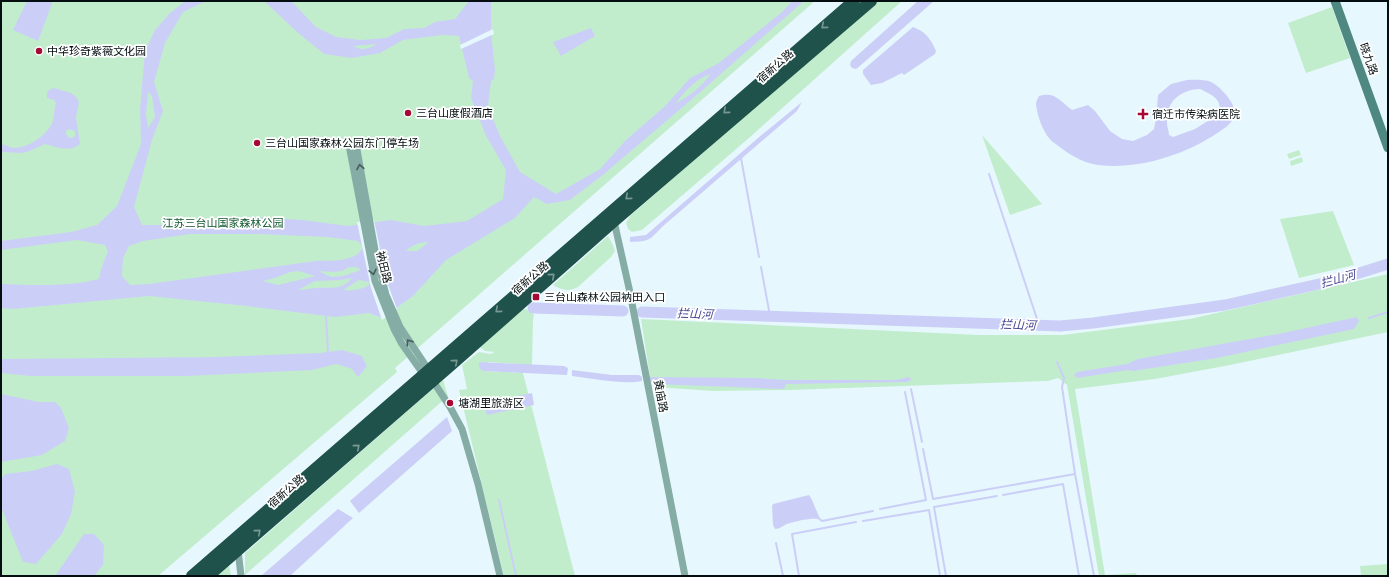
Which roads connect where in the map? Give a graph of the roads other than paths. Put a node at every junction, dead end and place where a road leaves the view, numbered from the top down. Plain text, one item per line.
1 (854, 1) edge
2 (871, 1) edge
3 (1335, 1) edge
4 (352, 144) dead end
5 (1388, 148) edge
6 (614, 221) junction
7 (430, 378) junction
8 (238, 550) junction
9 (192, 576) edge
10 (208, 576) edge
11 (241, 576) edge
12 (500, 576) edge
13 (685, 576) edge

1 -> 7 highway, 宿新公路
2 - 6 highway, 宿新公路
3 - 5 street, 晓九路
4 - 7 street, 衲田路
7 -> 6 highway, 宿新公路
6 - 13 street, 黄庙路
8 -> 7 highway, 宿新公路
7 - 9 highway, 宿新公路
7 - 12 street, 衲田路
8 - 10 highway, 宿新公路
8 - 11 street

